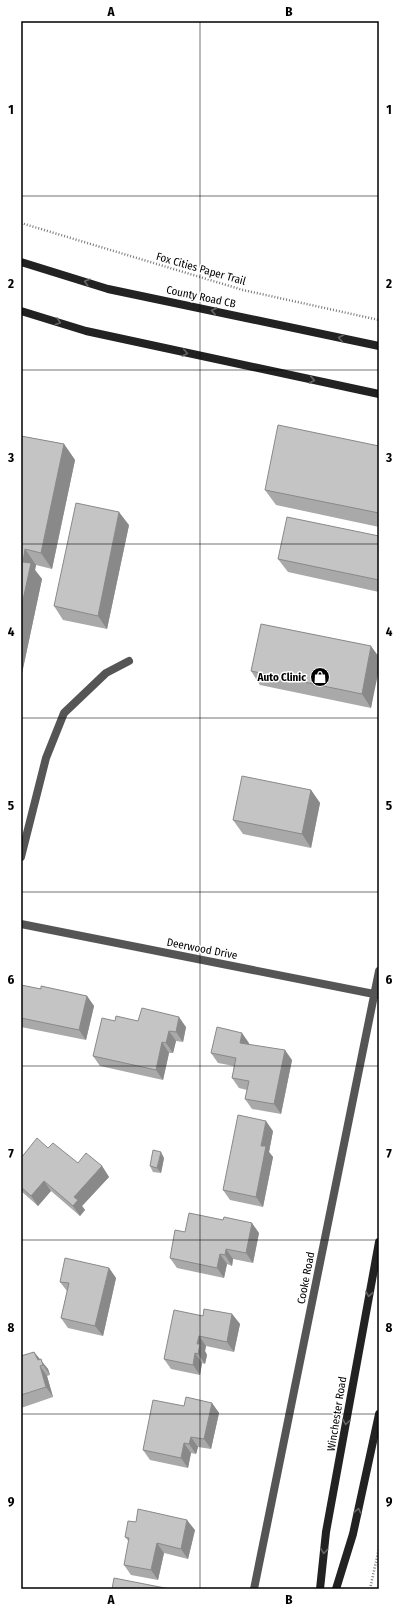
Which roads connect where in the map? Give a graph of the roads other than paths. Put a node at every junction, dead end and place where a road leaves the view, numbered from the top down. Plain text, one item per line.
1 (21, 262) edge
2 (21, 311) edge
3 (379, 346) edge
4 (379, 394) edge
5 (129, 661) dead end
6 (21, 856) edge
7 (21, 924) edge
8 (379, 971) edge
9 (377, 995) edge
10 (379, 1242) edge
11 (379, 1414) edge
12 (254, 1589) edge
13 (320, 1589) edge
14 (336, 1589) edge

3 -> 1 main road, County Road CB
2 -> 4 main road
5 - 6 street
7 - 9 street, Deerwood Drive
8 - 9 street, Cooke Road
9 - 12 street, Cooke Road
10 -> 13 main road, Winchester Road
14 -> 11 main road

